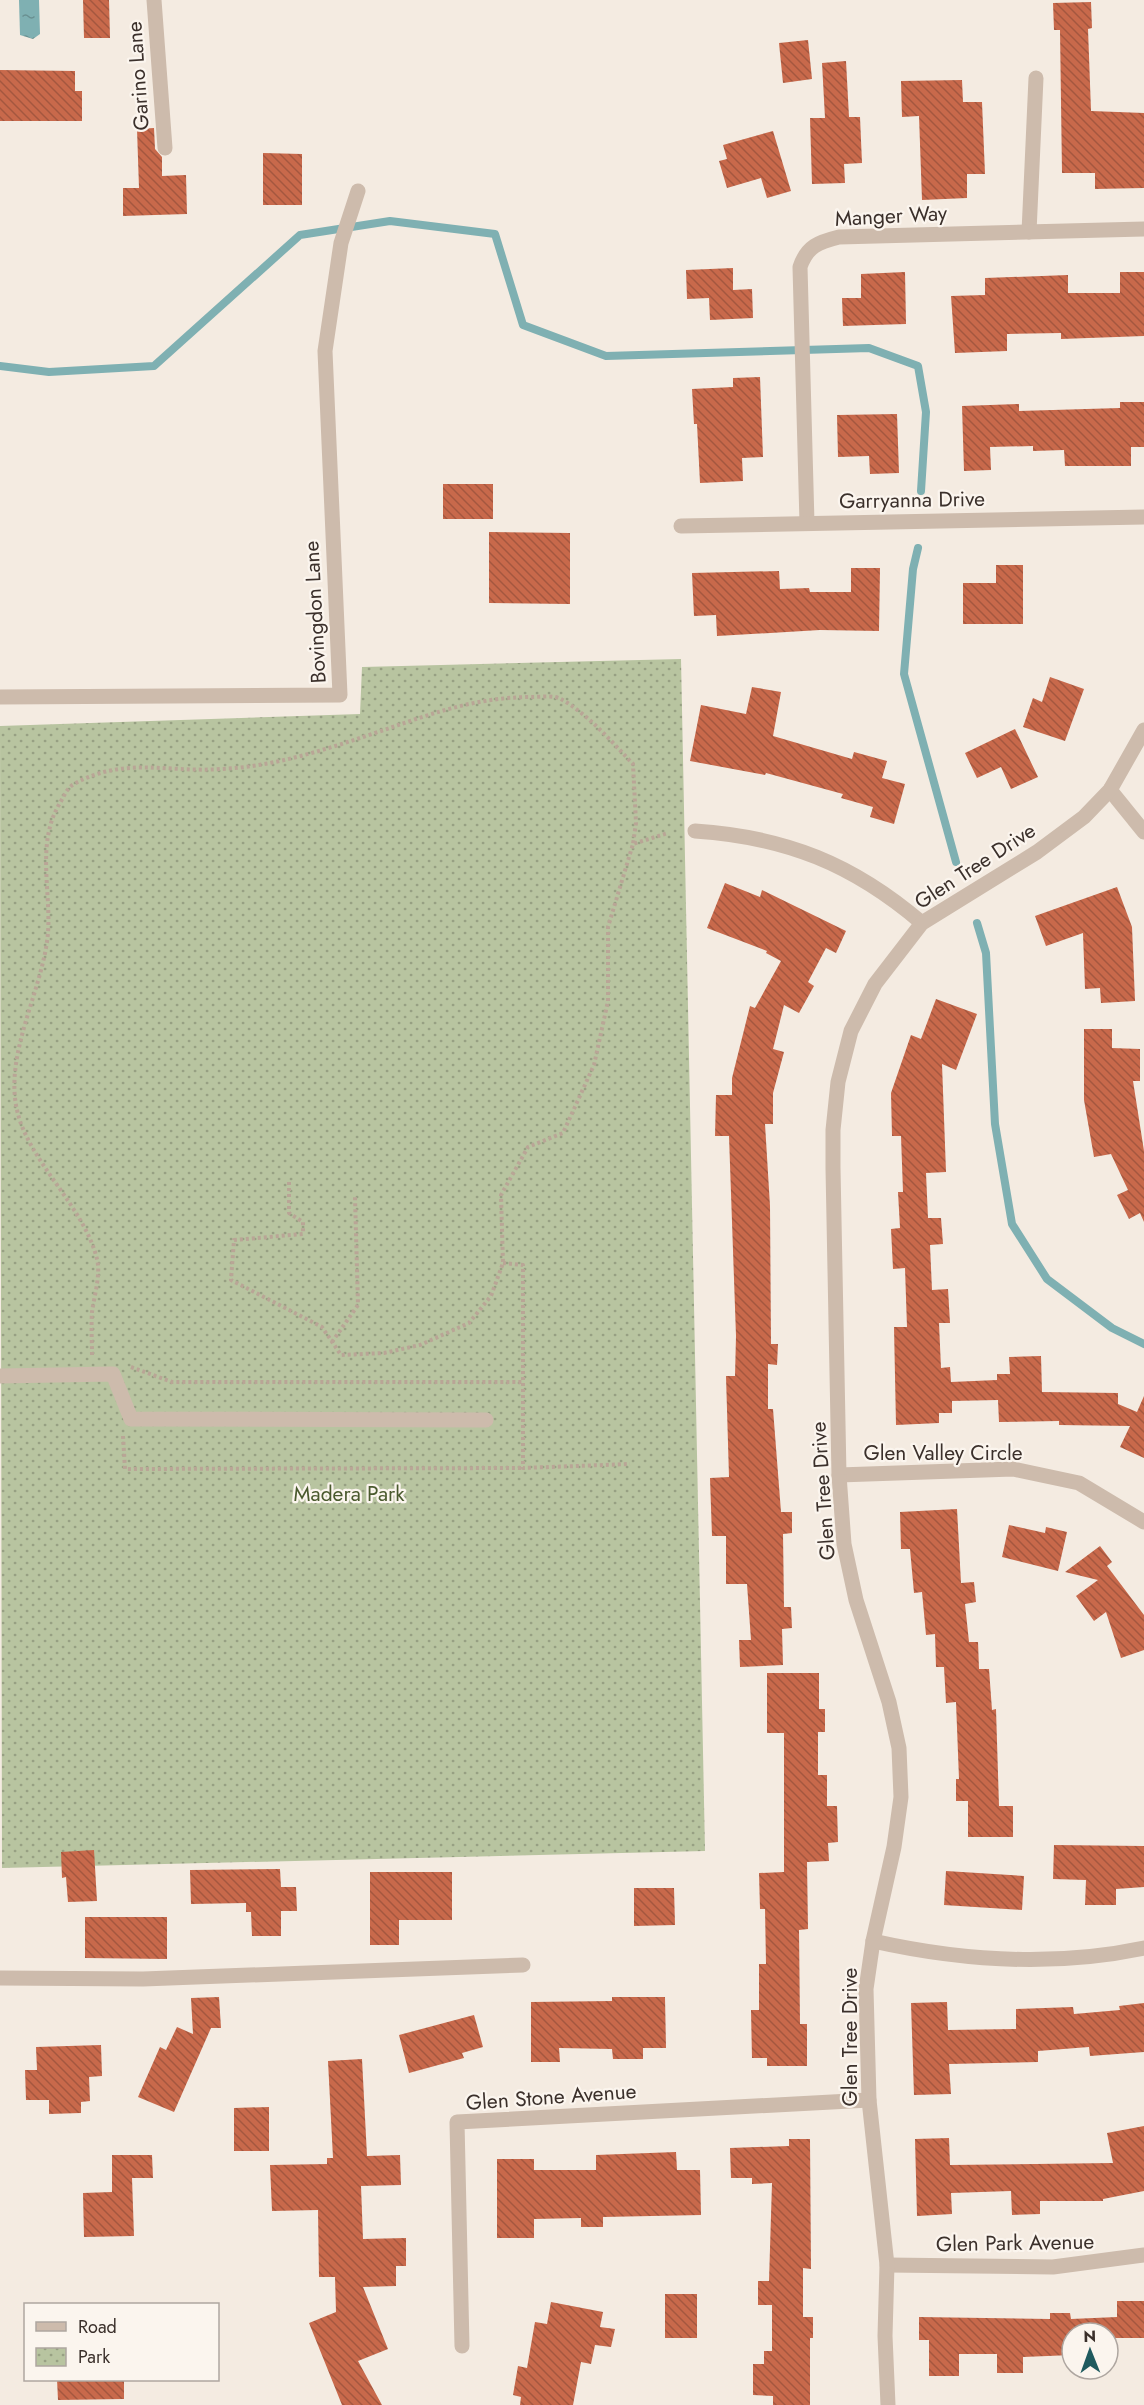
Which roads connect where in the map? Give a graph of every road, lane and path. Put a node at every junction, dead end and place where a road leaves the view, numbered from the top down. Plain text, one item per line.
1 (154, 0) edge
2 (1036, 78) dead end
3 (165, 148) dead end
4 (358, 192) dead end
5 (1144, 229) edge
6 (1029, 232) junction
7 (1144, 517) edge
8 (807, 523) junction
9 (681, 526) dead end
10 (0, 697) edge
11 (1144, 729) edge
12 (1110, 790) junction
13 (695, 831) dead end
14 (1144, 832) edge
15 (668, 833) dead end
16 (633, 844) junction
17 (922, 923) junction
18 (289, 1182) dead end
19 (355, 1197) dead end
20 (503, 1263) junction
21 (332, 1342) junction
22 (92, 1362) dead end
23 (126, 1366) dead end
24 (0, 1376) edge
25 (522, 1382) junction
26 (486, 1420) dead end
27 (123, 1434) dead end
28 (630, 1464) dead end
29 (523, 1468) junction
30 (839, 1475) junction
31 (1144, 1522) edge
32 (873, 1941) junction
33 (1144, 1948) edge
34 (523, 1965) dead end
35 (0, 1978) edge
36 (869, 2100) junction
37 (1144, 2255) edge
38 (887, 2265) junction
39 (462, 2346) dead end
40 (888, 2405) edge

1 - 3 street, Garino Lane
2 - 6 street
4 - 10 street, Bovingdon Lane
5 - 6 street
6 - 8 street, Manger Way
7 - 8 street, Garryanna Drive
8 - 9 street, Garryanna Drive
11 - 12 street, Glen Tree Drive
12 - 14 street
12 - 17 street, Glen Tree Drive
13 - 17 street
15 - 16 path
16 - 20 path
16 - 22 path
17 - 30 street, Glen Tree Drive
18 - 21 path
19 - 21 path
20 - 21 path
20 - 25 path
23 - 25 path
24 - 26 street
25 - 29 path
27 - 29 path
28 - 29 path
30 - 31 street, Glen Valley Circle
30 - 32 street, Glen Tree Drive
32 - 33 street
32 - 36 street, Glen Tree Drive
34 - 35 street
36 - 38 street, Glen Tree Drive
36 - 39 street, Glen Stone Avenue
37 - 38 street, Glen Park Avenue
38 - 40 street, Glen Tree Drive

